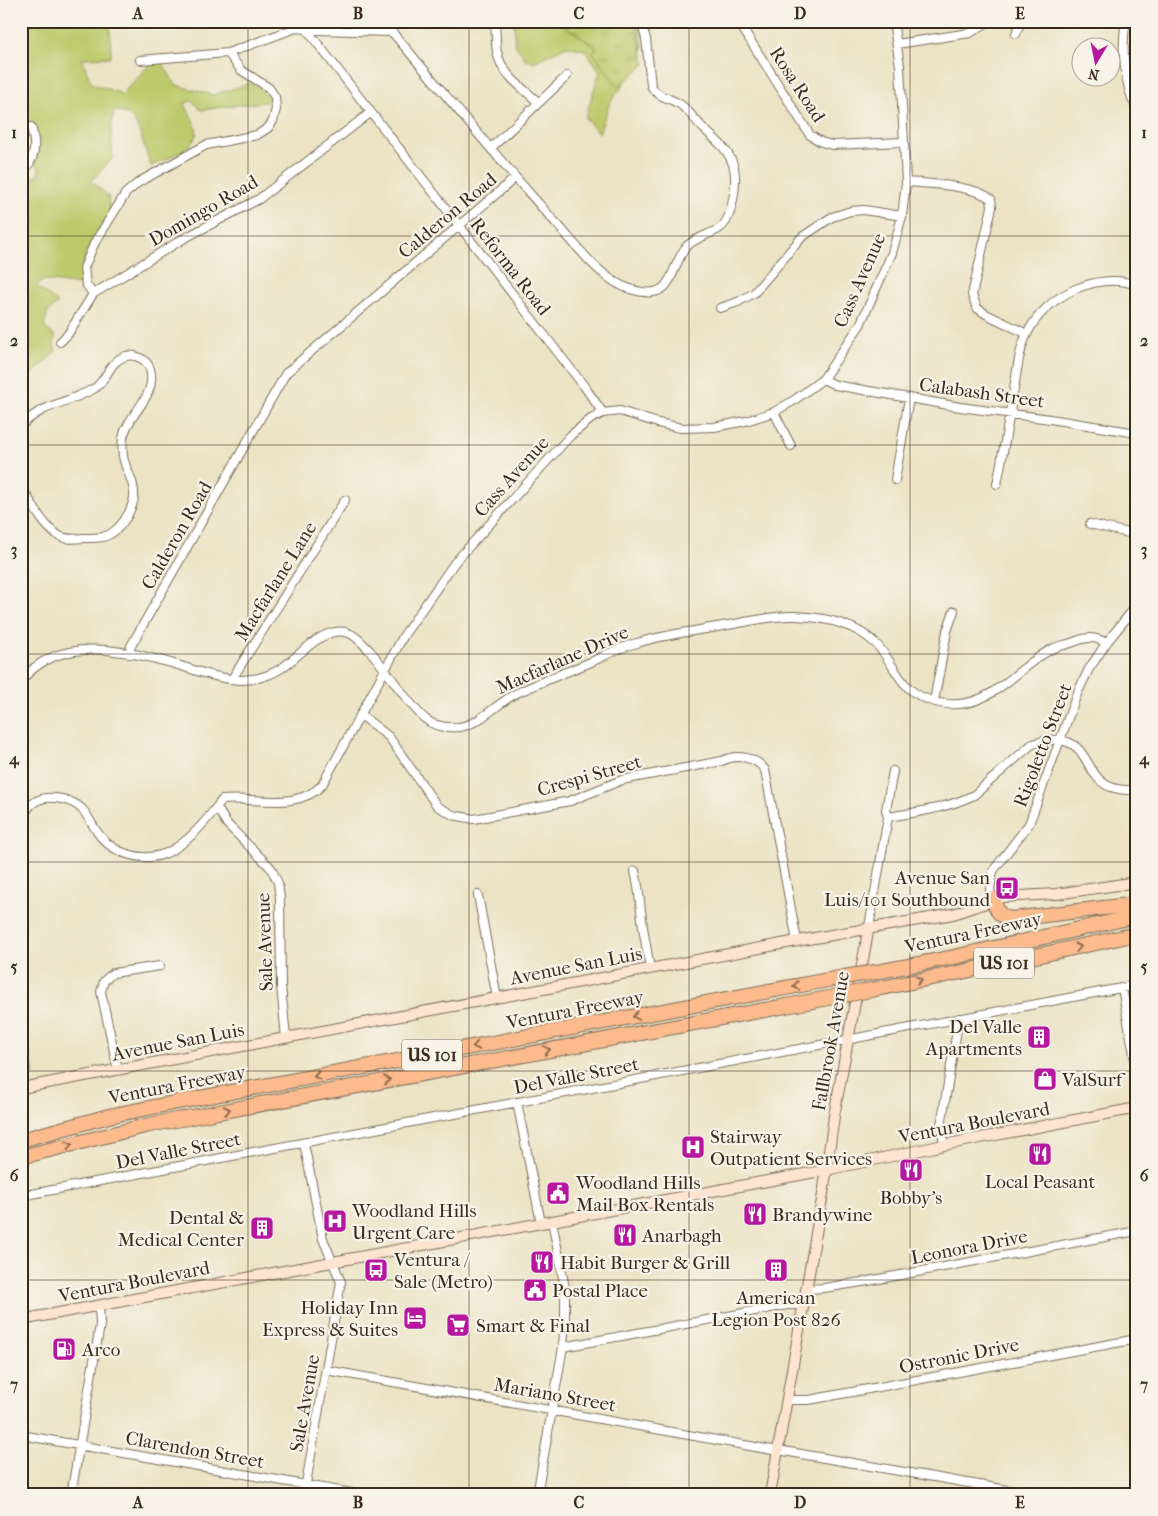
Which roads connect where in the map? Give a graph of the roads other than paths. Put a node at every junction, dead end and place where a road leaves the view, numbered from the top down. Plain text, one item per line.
1 (300, 21) edge
2 (386, 21) edge
3 (494, 21) edge
4 (641, 21) edge
5 (738, 21) edge
6 (893, 21) edge
7 (989, 21) edge
8 (1021, 21) edge
9 (1126, 21) edge
10 (306, 29) junction
11 (392, 32) junction
12 (1016, 34) dead end
13 (897, 44) junction
14 (228, 52) junction
15 (140, 60) dead end
16 (567, 76) dead end
17 (538, 102) junction
18 (1137, 109) edge
19 (370, 113) junction
20 (32, 127) dead end
21 (904, 142) junction
22 (491, 148) junction
23 (21, 172) edge
24 (515, 178) junction
25 (906, 182) junction
26 (902, 216) junction
27 (458, 225) junction
28 (1137, 285) edge
29 (93, 294) junction
30 (720, 308) dead end
31 (1027, 334) junction
32 (60, 342) dead end
33 (823, 378) junction
34 (909, 398) junction
35 (774, 412) junction
36 (603, 413) junction
37 (1010, 413) junction
38 (21, 426) edge
39 (1137, 433) edge
40 (791, 446) dead end
41 (895, 480) dead end
42 (997, 484) dead end
43 (21, 487) edge
44 (346, 500) dead end
45 (1090, 524) dead end
46 (1137, 535) edge
47 (1137, 605) edge
48 (954, 611) dead end
49 (1107, 642) junction
50 (129, 654) junction
51 (386, 670) junction
52 (232, 679) junction
53 (21, 681) edge
54 (934, 701) junction
55 (361, 715) junction
56 (1060, 740) junction
57 (893, 772) dead end
58 (1137, 788) edge
59 (217, 808) junction
60 (888, 818) junction
61 (21, 820) edge
62 (634, 871) dead end
63 (1137, 882) edge
64 (478, 895) dead end
65 (993, 900) junction
66 (1137, 904) edge
67 (1137, 916) edge
68 (869, 927) junction
69 (1137, 934) edge
70 (797, 941) junction
71 (160, 966) dead end
72 (650, 969) junction
73 (1137, 985) edge
74 (1122, 988) junction
75 (497, 998) junction
76 (958, 1018) junction
77 (286, 1038) junction
78 (848, 1039) junction
79 (118, 1070) junction
80 (1137, 1071) edge
81 (21, 1088) edge
82 (517, 1102) junction
83 (1137, 1108) edge
84 (21, 1140) edge
85 (304, 1144) junction
86 (944, 1145) junction
87 (21, 1157) edge
88 (826, 1170) junction
89 (21, 1196) edge
90 (547, 1222) junction
91 (1137, 1231) edge
92 (334, 1261) junction
93 (807, 1289) junction
94 (804, 1305) junction
95 (99, 1306) junction
96 (21, 1320) edge
97 (1137, 1339) edge
98 (563, 1347) junction
99 (326, 1370) junction
100 (787, 1400) junction
101 (552, 1410) junction
102 (21, 1435) edge
103 (80, 1446) junction
104 (778, 1450) junction
105 (306, 1485) junction
106 (71, 1495) edge
107 (304, 1495) edge
108 (363, 1495) edge
109 (537, 1495) edge
110 (770, 1495) edge
111 (1037, 1495) edge

1 - 10 street, Reforma Road
2 - 11 street
3 - 17 street
4 - 24 street, Calderon Road
5 - 21 street, Rosa Road
6 - 13 street, Cass Avenue
7 - 13 street
8 - 12 street
9 - 18 street
10 - 11 street
10 - 14 street
10 - 19 street, Reforma Road
11 - 22 street
13 - 21 street, Cass Avenue
14 - 15 street
14 - 29 street
16 - 17 street
17 - 22 street
19 - 27 street, Reforma Road
19 - 29 street, Domingo Road
20 - 23 street
21 - 25 street, Cass Avenue
22 - 24 street
24 - 27 street, Calderon Road
25 - 26 street, Cass Avenue
25 - 31 street
26 - 30 street
26 - 33 street, Cass Avenue
27 - 36 street, Reforma Road
27 - 50 street, Calderon Road
28 - 31 street
29 - 32 street, Domingo Road
31 - 37 street
33 - 34 street, Calabash Street
33 - 35 street, Cass Avenue
34 - 37 street, Calabash Street
34 - 41 street
35 - 36 street, Cass Avenue
35 - 40 street
36 - 51 street, Cass Avenue
37 - 39 street, Calabash Street
37 - 42 street
38 - 43 street
44 - 52 street, Macfarlane Lane
45 - 46 street
47 - 49 street, Rigoletto Street
48 - 54 street
49 - 54 street, Macfarlane Drive
49 - 56 street, Rigoletto Street
50 - 52 street, Macfarlane Drive
50 - 53 street, Macfarlane Drive
51 - 52 street, Macfarlane Drive
51 - 54 street, Macfarlane Drive
51 - 55 street, Cass Avenue
55 - 59 street, Cass Avenue
55 - 70 street, Crespi Street
56 - 58 street
56 - 60 street
56 - 65 street, Rigoletto Street
57 - 60 street, Fallbrook Avenue
59 - 61 street, Cass Avenue
59 - 77 street, Sale Avenue
60 - 68 street, Fallbrook Avenue
62 - 72 street
63 - 65 main road, Avenue San Luis
64 - 75 street
65 - 66 highway
65 - 68 main road, Avenue San Luis
67 -> 84 highway, Ventura Freeway / US 101, bridge
68 - 70 main road, Avenue San Luis
68 - 78 main road, Fallbrook Avenue
87 -> 69 highway, Ventura Freeway / US 101, bridge
70 - 72 main road, Avenue San Luis
71 - 79 street
72 - 75 main road, Avenue San Luis
73 - 74 street, Del Valle Street
74 - 76 street, Del Valle Street
74 - 80 street
75 - 77 main road, Avenue San Luis
76 - 78 street, Del Valle Street
76 - 86 street
77 - 79 main road, Avenue San Luis
78 - 82 street, Del Valle Street
78 - 88 main road, Fallbrook Avenue
79 - 81 main road, Avenue San Luis
82 - 85 street, Del Valle Street
82 - 90 street
83 - 86 main road, Ventura Boulevard
85 - 89 street, Del Valle Street
85 - 92 street, Sale Avenue
86 - 88 main road, Ventura Boulevard
88 - 90 main road, Ventura Boulevard
88 - 93 main road, Fallbrook Avenue
90 - 92 main road, Ventura Boulevard
90 - 98 street
91 - 93 street, Leonora Drive
92 - 95 main road, Ventura Boulevard
92 - 99 street, Sale Avenue
93 - 94 main road, Fallbrook Avenue
94 - 98 street
94 - 100 main road, Fallbrook Avenue
95 - 96 main road, Ventura Boulevard
95 - 103 street
97 - 100 street, Ostronic Drive
98 - 101 street
99 - 101 street, Mariano Street
99 - 105 street, Sale Avenue
100 - 104 main road, Fallbrook Avenue
101 - 104 street, Mariano Street
101 - 109 street
102 - 103 street, Clarendon Street
103 - 105 street, Clarendon Street
103 - 106 street
104 - 110 main road, Fallbrook Avenue
104 - 111 street, Mariano Street
105 - 107 street, Sale Avenue
105 - 108 street, Clarendon Street

